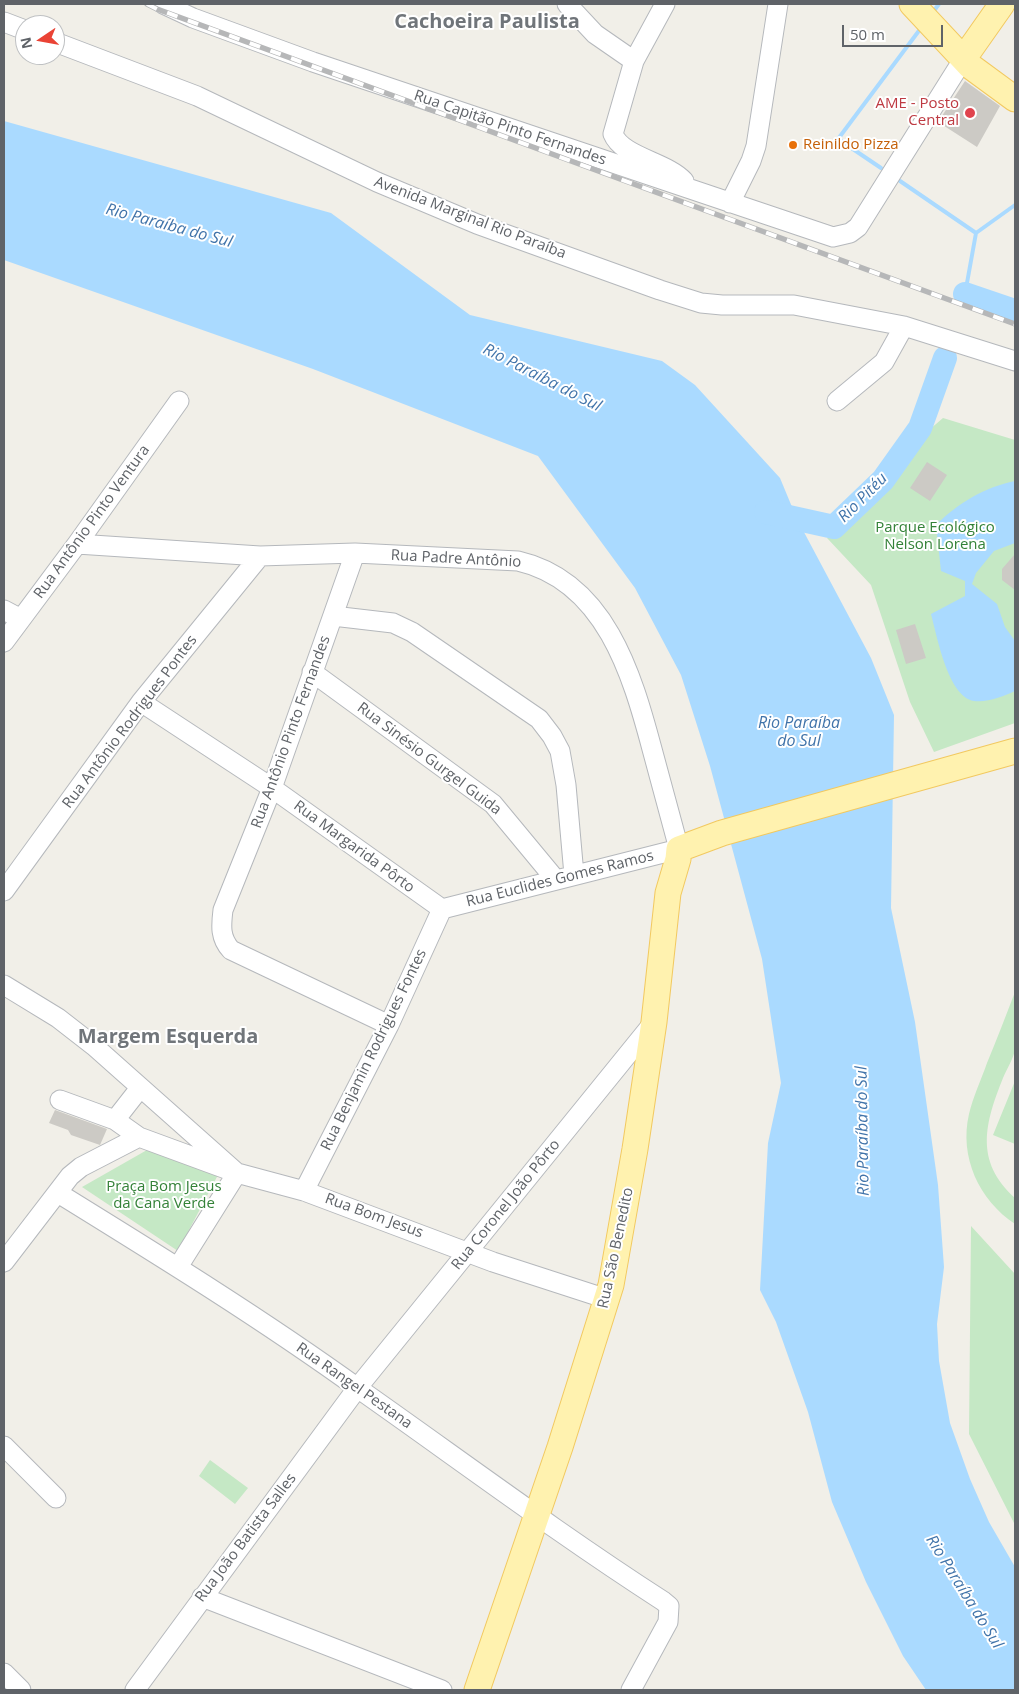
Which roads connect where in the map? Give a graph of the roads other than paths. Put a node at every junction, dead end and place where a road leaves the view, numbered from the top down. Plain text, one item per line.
1 (163, 4) edge
2 (568, 4) edge
3 (665, 4) edge
4 (778, 4) edge
5 (912, 4) edge
6 (1002, 4) edge
7 (65, 46) edge
8 (964, 58) junction
9 (634, 61) junction
10 (1015, 99) edge
11 (691, 190) junction
12 (730, 203) junction
13 (904, 326) junction
14 (1015, 361) edge
15 (179, 401) dead end
16 (837, 401) dead end
17 (77, 544) junction
18 (355, 553) junction
19 (260, 556) junction
20 (4, 610) edge
21 (333, 616) junction
22 (21, 619) junction
23 (4, 642) edge
24 (312, 672) junction
25 (141, 702) junction
26 (1015, 751) edge
27 (272, 788) junction
28 (679, 849) junction
29 (574, 875) junction
30 (556, 880) junction
31 (4, 891) edge
32 (442, 909) junction
33 (4, 985) edge
34 (654, 1022) junction
35 (389, 1025) junction
36 (140, 1088) junction
37 (60, 1100) dead end
38 (115, 1120) junction
39 (139, 1137) junction
40 (237, 1173) junction
41 (304, 1191) junction
42 (58, 1193) junction
43 (470, 1251) junction
44 (4, 1262) edge
45 (178, 1267) junction
46 (607, 1299) junction
47 (358, 1388) junction
48 (4, 1446) edge
49 (56, 1498) dead end
50 (535, 1516) junction
51 (202, 1597) junction
52 (4, 1673) edge
53 (21, 1690) edge
54 (135, 1690) edge
55 (442, 1690) edge
56 (477, 1690) edge
57 (630, 1690) edge

1 - 11 street, Rua Capitão Pinto Fernandes
2 - 9 street
3 - 9 street
4 - 12 street
5 - 8 main road
6 - 8 main road
7 - 13 street, Avenida Marginal Rio Paraíba
8 - 10 main road
8 - 12 street, Rua Capitão Pinto Fernandes
9 - 11 street
11 - 12 street, Rua Capitão Pinto Fernandes
13 - 14 street, Avenida Marginal Rio Paraíba
13 - 16 street
15 - 17 street, Rua Antônio Pinto Ventura
17 - 19 street, Rua Padre Antônio
17 - 22 street, Rua Antônio Pinto Ventura
18 - 19 street, Rua Padre Antônio
18 - 21 street, Rua Antônio Pinto Fernandes
18 - 28 street, Rua Padre Antônio
19 - 25 street, Rua Antônio Rodrigues Pontes
20 - 22 street
21 - 24 street, Rua Antônio Pinto Fernandes
21 - 29 street
22 - 23 street, Rua Antônio Pinto Ventura
24 - 27 street, Rua Antônio Pinto Fernandes
24 - 30 street, Rua Sinésio Gurgel Guida
25 - 27 street, Rua Margarida Pôrto
25 - 31 street, Rua Antônio Rodrigues Pontes
26 - 28 main road
27 - 32 street, Rua Margarida Pôrto
27 - 35 street, Rua Antônio Pinto Fernandes
28 - 29 street, Rua Euclides Gomes Ramos
28 - 34 main road, Rua São Benedito
29 - 30 street, Rua Euclides Gomes Ramos
30 - 32 street, Rua Euclides Gomes Ramos
32 - 35 street, Rua Benjamin Rodrigues Fontes
33 - 36 street
34 - 43 street, Rua Coronel João Pôrto
34 - 46 main road, Rua São Benedito
35 - 41 street, Rua Benjamin Rodrigues Fontes
36 - 38 street
36 - 40 street
37 - 38 street, Rua Bom Jesus
38 - 39 street, Rua Bom Jesus
39 - 40 street, Rua Bom Jesus
39 - 42 street
40 - 41 street, Rua Bom Jesus
40 - 45 street
41 - 43 street, Rua Bom Jesus
42 - 44 street
42 - 45 street, Rua Rangel Pestana
43 - 46 street, Rua Bom Jesus
43 - 47 street, Rua Coronel João Pôrto
45 - 47 street, Rua Rangel Pestana
46 - 50 main road, Rua São Benedito
47 - 50 street, Rua Rangel Pestana
47 - 51 street, Rua João Batista Salles
48 - 49 street
50 - 56 main road, Rua São Benedito
50 - 57 street, Rua Rangel Pestana
51 - 54 street, Rua João Batista Salles
51 - 55 street
52 - 53 street

